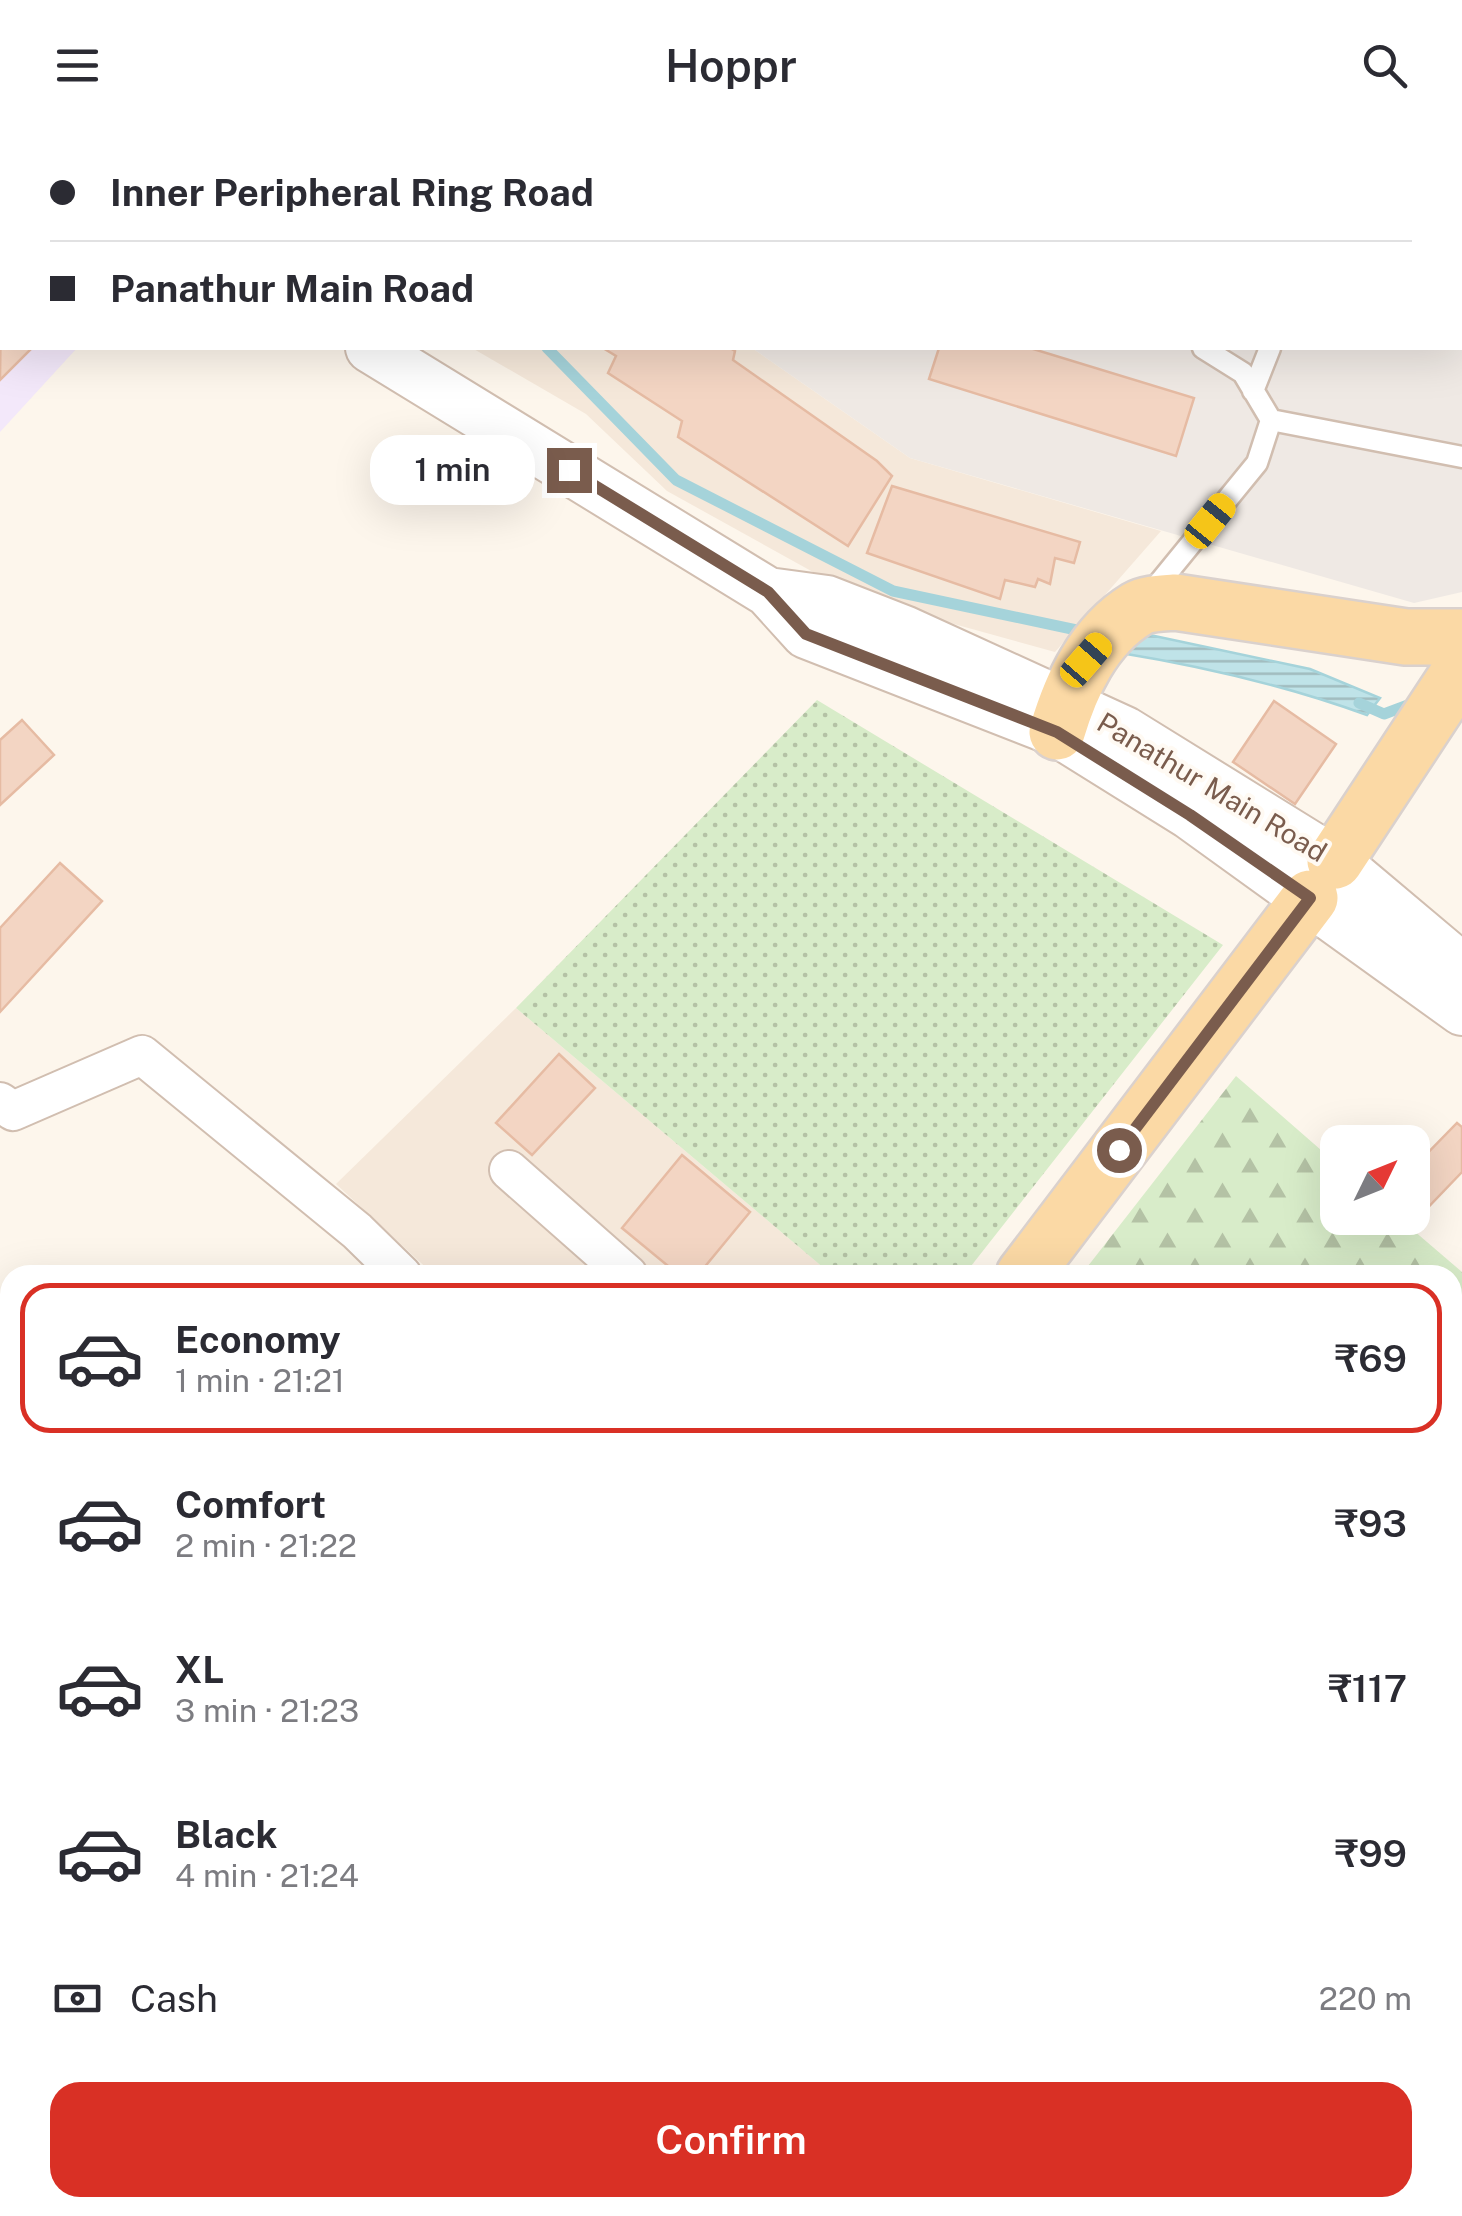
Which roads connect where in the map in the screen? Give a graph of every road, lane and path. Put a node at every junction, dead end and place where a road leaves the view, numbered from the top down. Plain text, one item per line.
1 (373, 350) edge
2 (1206, 350) edge
3 (1269, 350) edge
4 (1253, 390) junction
5 (1271, 420) junction
6 (1462, 456) edge
7 (1092, 666) junction
8 (1454, 671) edge
9 (1322, 880) junction
10 (1462, 968) edge
11 (1462, 1011) edge
12 (0, 1102) edge
13 (509, 1170) dead end
14 (392, 1265) edge
15 (617, 1265) edge
16 (1032, 1265) edge

1 - 7 street, Panathur Main Road
2 - 4 lane
3 - 4 lane
4 - 5 lane
5 - 6 lane
5 - 7 lane
7 - 8 main road
7 - 9 street, Panathur Main Road
8 - 9 main road
9 - 10 street, Panathur Main Road
9 - 11 street, Panathur Main Road
9 - 16 main road
12 - 14 street
13 - 15 street

